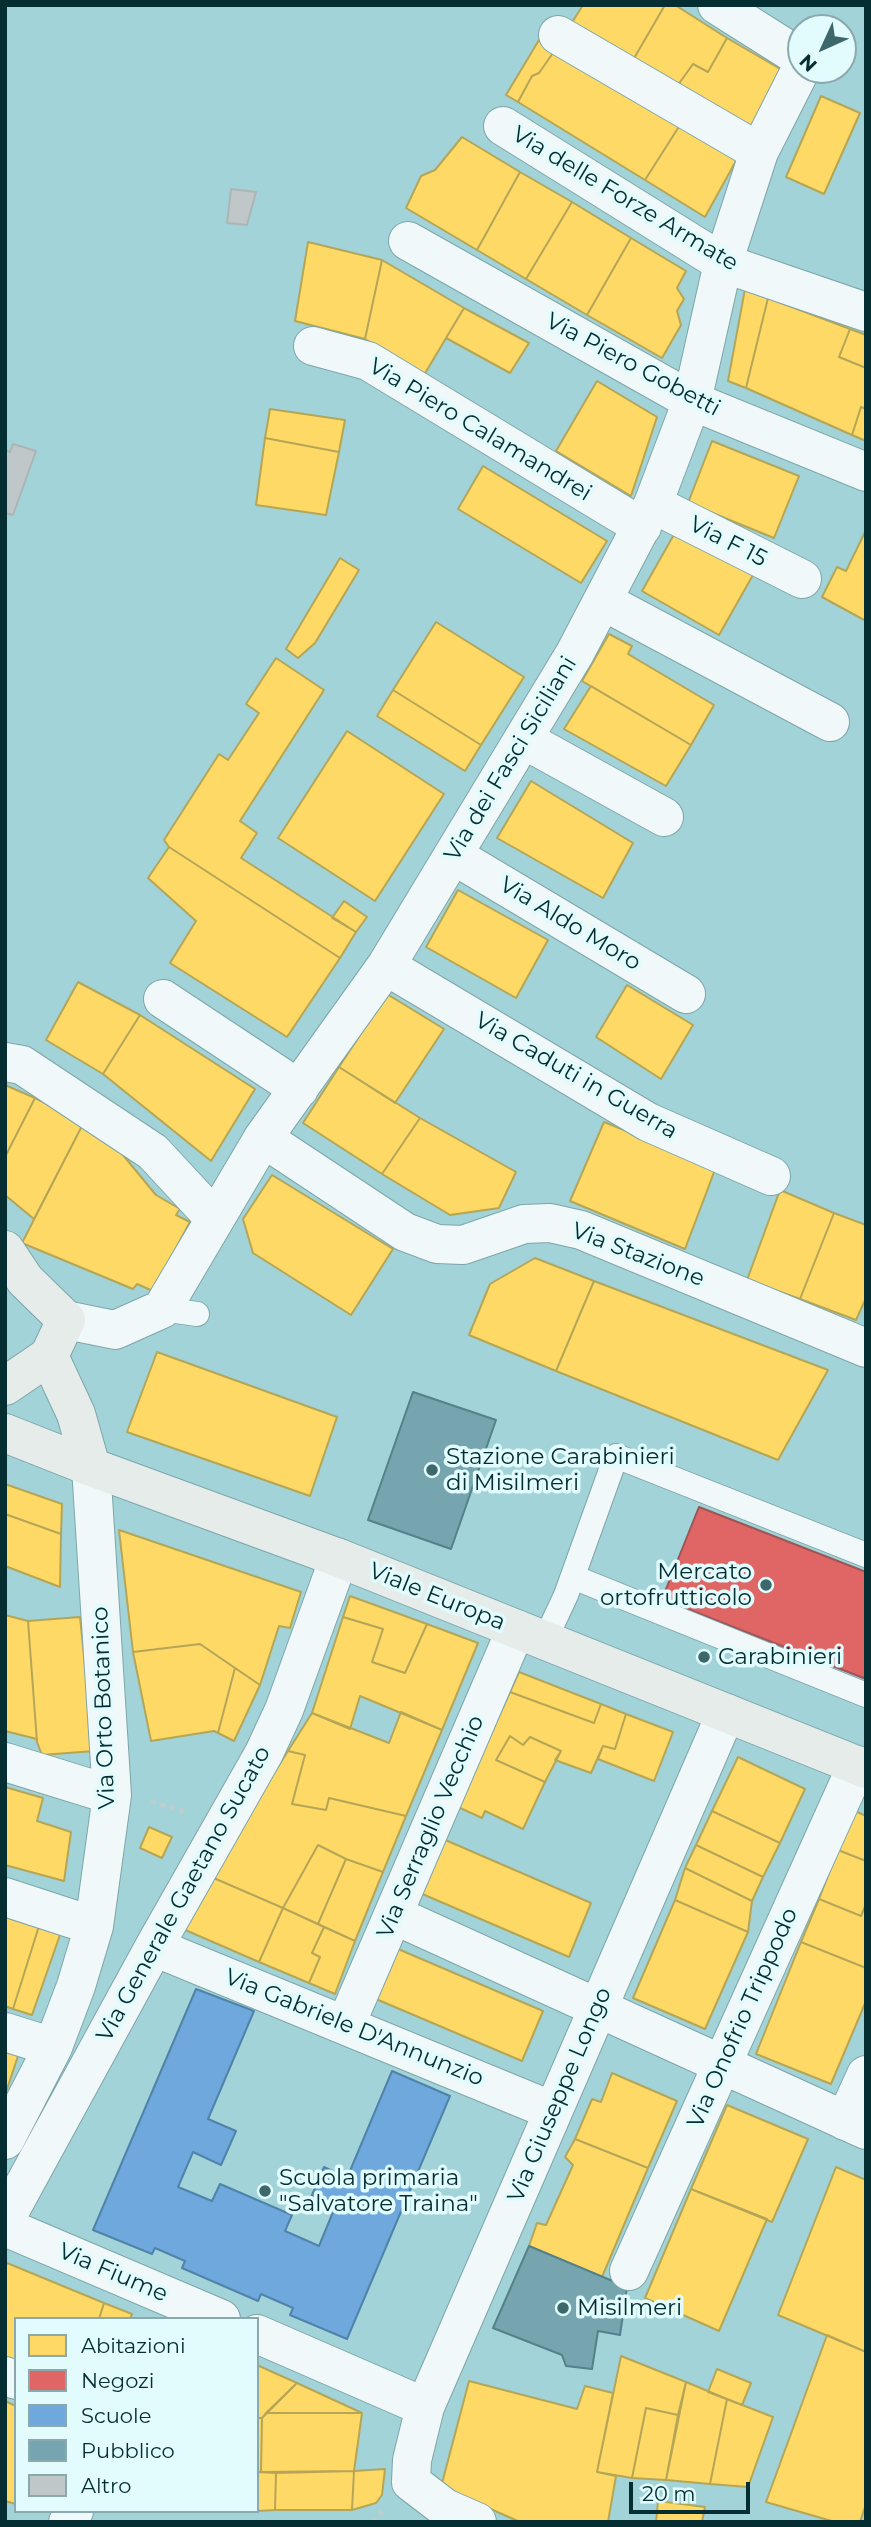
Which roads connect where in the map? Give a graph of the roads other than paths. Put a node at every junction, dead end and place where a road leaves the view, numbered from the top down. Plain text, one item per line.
1 (717, 5) edge
2 (558, 35) dead end
3 (787, 49) edge
4 (793, 84) edge
5 (503, 126) dead end
6 (759, 152) junction
7 (408, 241) dead end
8 (723, 263) junction
9 (866, 312) edge
10 (313, 346) dead end
11 (692, 401) junction
12 (866, 472) edge
13 (648, 516) junction
14 (802, 579) dead end
15 (603, 601) junction
16 (830, 722) dead end
17 (523, 739) junction
18 (664, 817) dead end
19 (453, 855) junction
20 (386, 965) junction
21 (686, 994) dead end
22 (163, 999) dead end
23 (5, 1062) edge
24 (299, 1089) junction
25 (263, 1138) junction
26 (771, 1176) dead end
27 (215, 1219) junction
28 (5, 1250) edge
29 (66, 1320) junction
30 (866, 1348) edge
31 (49, 1356) junction
32 (5, 1386) edge
33 (5, 1433) edge
34 (92, 1467) junction
35 (866, 1555) edge
36 (339, 1558) junction
37 (572, 1577) junction
38 (531, 1635) junction
39 (866, 1695) edge
40 (726, 1713) junction
41 (5, 1762) edge
42 (861, 1767) edge
43 (112, 1795) junction
44 (5, 1897) edge
45 (394, 1914) junction
46 (94, 1926) junction
47 (154, 1947) junction
48 (598, 2008) junction
49 (346, 2024) junction
50 (5, 2032) edge
51 (53, 2047) junction
52 (721, 2065) junction
53 (866, 2075) edge
54 (553, 2111) junction
55 (855, 2126) edge
56 (5, 2140) edge
57 (5, 2220) edge
58 (5, 2227) edge
59 (629, 2271) dead end
60 (174, 2310) edge
61 (211, 2317) edge
62 (259, 2335) edge
63 (425, 2407) junction
64 (477, 2522) edge

1 - 3 street
2 - 6 street
4 - 6 street, Via dei Fasci Siciliani
5 - 8 street, Via delle Forze Armate
6 - 8 street, Via dei Fasci Siciliani
7 - 11 street, Via Piero Gobetti
8 - 9 street, Via delle Forze Armate
8 - 11 street, Via dei Fasci Siciliani
10 - 13 street, Via Piero Calamandrei
11 - 12 street, Via Piero Gobetti
11 - 13 street, Via dei Fasci Siciliani
13 - 14 street, Via F 15
13 - 15 street, Via dei Fasci Siciliani
15 - 16 street
15 - 17 street, Via dei Fasci Siciliani
17 - 18 street
17 - 19 street, Via dei Fasci Siciliani
19 - 20 street, Via dei Fasci Siciliani
19 - 21 street, Via Aldo Moro
20 - 24 street, Via dei Fasci Siciliani
20 - 26 street, Via Caduti in Guerra
22 - 24 street
23 - 27 street
24 - 25 street, Via dei Fasci Siciliani
25 - 27 street, Via dei Fasci Siciliani
25 - 30 street, Via Stazione
27 - 29 street, Via dei Fasci Siciliani
28 - 29 main road
29 - 31 main road
31 - 32 main road
31 - 34 main road
33 - 34 main road, Viale Europa
34 - 36 main road, Viale Europa
34 - 43 street, Via Orto Botanico
35 - 37 lane
36 - 38 main road, Viale Europa
36 - 47 street, Via Generale Gaetano Sucato
37 - 38 lane
37 - 39 lane
38 - 40 main road, Viale Europa
38 - 45 street, Via Serraglio Vecchio
40 - 42 main road, Viale Europa
40 - 48 street, Via Giuseppe Longo
41 - 43 street
42 - 52 street, Via Onofrio Trippodo
43 - 46 street, Via Orto Botanico
44 - 46 street
45 - 48 street
45 - 49 street, Via Serraglio Vecchio
46 - 51 street, Via Orto Botanico
47 - 49 street, Via Gabriele D'Annunzio
47 - 57 street, Via Generale Gaetano Sucato
48 - 52 street
48 - 54 street, Via Giuseppe Longo
49 - 54 street, Via Gabriele D'Annunzio
50 - 51 street
51 - 56 street, Via Orto Botanico
52 - 55 street
52 - 59 street, Via Onofrio Trippodo
53 - 55 street
54 - 63 street, Via Giuseppe Longo
58 - 60 street, Via Fiume
60 - 61 street, Via Fiume
62 - 63 street
63 - 64 street, Via Giuseppe Longo

